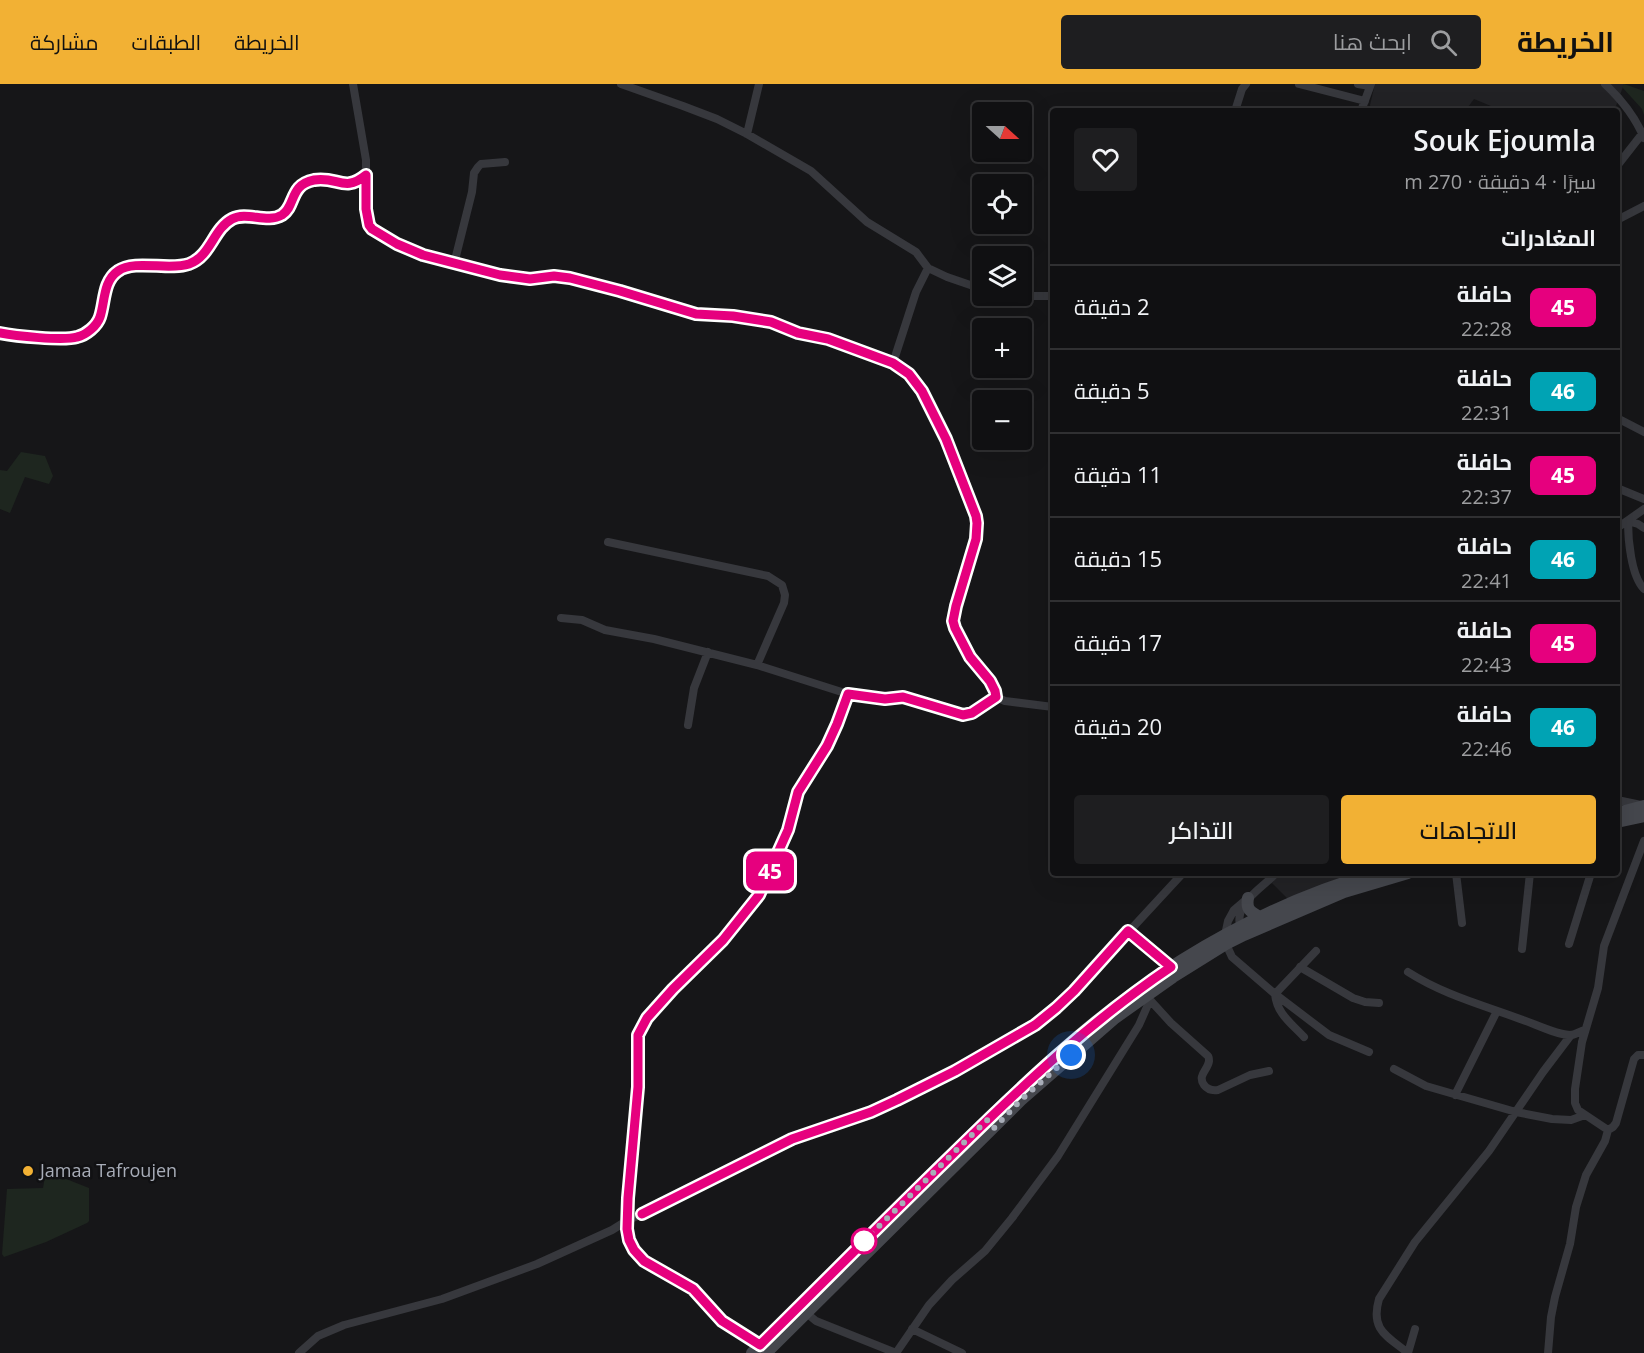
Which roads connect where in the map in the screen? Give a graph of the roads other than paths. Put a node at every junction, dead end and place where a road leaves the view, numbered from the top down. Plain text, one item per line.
1 (353, 84) edge
2 (621, 84) edge
3 (759, 84) edge
4 (1246, 84) edge
5 (1300, 84) edge
6 (1358, 84) edge
7 (1605, 84) edge
8 (1370, 85) edge
9 (1365, 101) junction
10 (1236, 108) edge
11 (1362, 108) edge
12 (747, 134) junction
13 (1643, 136) edge
14 (505, 162) dead end
15 (1620, 163) edge
16 (366, 175) junction
17 (1644, 206) edge
18 (1620, 218) edge
19 (454, 264) junction
20 (928, 268) junction
21 (972, 286) edge
22 (1032, 296) edge
23 (1050, 296) edge
24 (0, 333) edge
25 (893, 363) junction
26 (1620, 420) edge
27 (1644, 432) edge
28 (1620, 489) edge
29 (1644, 499) edge
30 (1644, 509) edge
31 (1628, 520) junction
32 (1620, 526) edge
33 (1644, 528) edge
34 (608, 542) dead end
35 (1644, 589) edge
36 (561, 618) dead end
37 (708, 652) junction
38 (757, 665) junction
39 (848, 694) junction
40 (996, 697) junction
41 (1050, 707) edge
42 (688, 725) dead end
43 (1644, 796) edge
44 (1620, 801) edge
45 (1644, 805) edge
46 (1620, 812) edge
47 (1644, 816) edge
48 (1620, 821) edge
49 (1644, 841) edge
50 (1180, 876) edge
51 (1272, 876) edge
52 (1367, 876) edge
53 (1394, 876) edge
54 (1456, 876) edge
55 (1530, 876) edge
56 (1590, 876) edge
57 (1342, 887) junction
58 (1248, 898) junction
59 (1260, 917) junction
60 (1462, 923) dead end
61 (1242, 930) junction
62 (1128, 931) junction
63 (1225, 939) junction
64 (1569, 944) dead end
65 (1522, 949) dead end
66 (1316, 951) dead end
67 (1171, 967) junction
68 (1300, 968) junction
69 (1408, 972) dead end
70 (1275, 994) junction
71 (1145, 995) junction
72 (1379, 1003) dead end
73 (1497, 1011) junction
74 (1585, 1030) junction
75 (1571, 1035) junction
76 (1304, 1037) dead end
77 (1369, 1052) dead end
78 (1644, 1055) edge
79 (1394, 1069) dead end
80 (1269, 1071) dead end
81 (1455, 1095) junction
82 (1516, 1112) junction
83 (1586, 1115) junction
84 (1608, 1130) junction
85 (628, 1221) junction
86 (615, 1228) junction
87 (627, 1234) junction
88 (803, 1310) junction
89 (912, 1329) junction
90 (1415, 1329) dead end
91 (759, 1350) edge
92 (299, 1353) edge
93 (962, 1353) edge
94 (1548, 1353) edge

1 - 16 street
2 - 12 street
3 - 12 street
4 - 10 street
5 - 9 street
6 - 8 street
7 - 13 street
8 - 9 street
9 - 11 street
12 - 20 street
13 - 15 street
14 - 19 street
16 - 19 street
16 - 24 street
17 - 18 street
19 - 25 street
20 - 21 street
20 - 25 street
22 - 23 street
25 - 40 street
26 - 27 street
28 - 29 street
30 - 31 street
31 - 32 street
31 - 33 street
31 - 35 street
34 - 38 street
36 - 37 street
37 - 38 street
37 - 42 street
38 - 39 street
39 - 40 street
39 - 85 street
40 - 41 street
43 - 45 street
44 - 45 street
45 - 46 main road
47 - 48 main road
49 - 74 street
50 - 62 street
51 - 58 street
52 - 57 main road
53 - 57 main road
54 - 60 street
55 - 65 street
56 - 64 street
57 - 59 main road
57 - 61 main road
58 - 59 main road
58 - 61 street
58 - 63 street
59 - 61 main road
61 - 63 main road
62 - 67 street
62 - 85 street
63 - 67 main road
63 - 70 street
63 - 71 main road
66 - 68 street
67 - 71 main road
68 - 70 street
68 - 72 street
69 - 73 street
70 - 76 street
70 - 77 street
71 - 80 street
71 - 88 main road
71 - 89 street
73 - 75 street
73 - 81 street
74 - 75 street
74 - 83 street
75 - 82 street
78 - 84 street
79 - 81 street
81 - 82 street
82 - 83 street
82 - 90 street
83 - 84 street
84 - 94 street
85 - 86 street
85 - 87 street
86 - 87 street
86 - 92 street
87 - 91 street
88 - 89 street
88 - 91 main road
89 - 93 street

